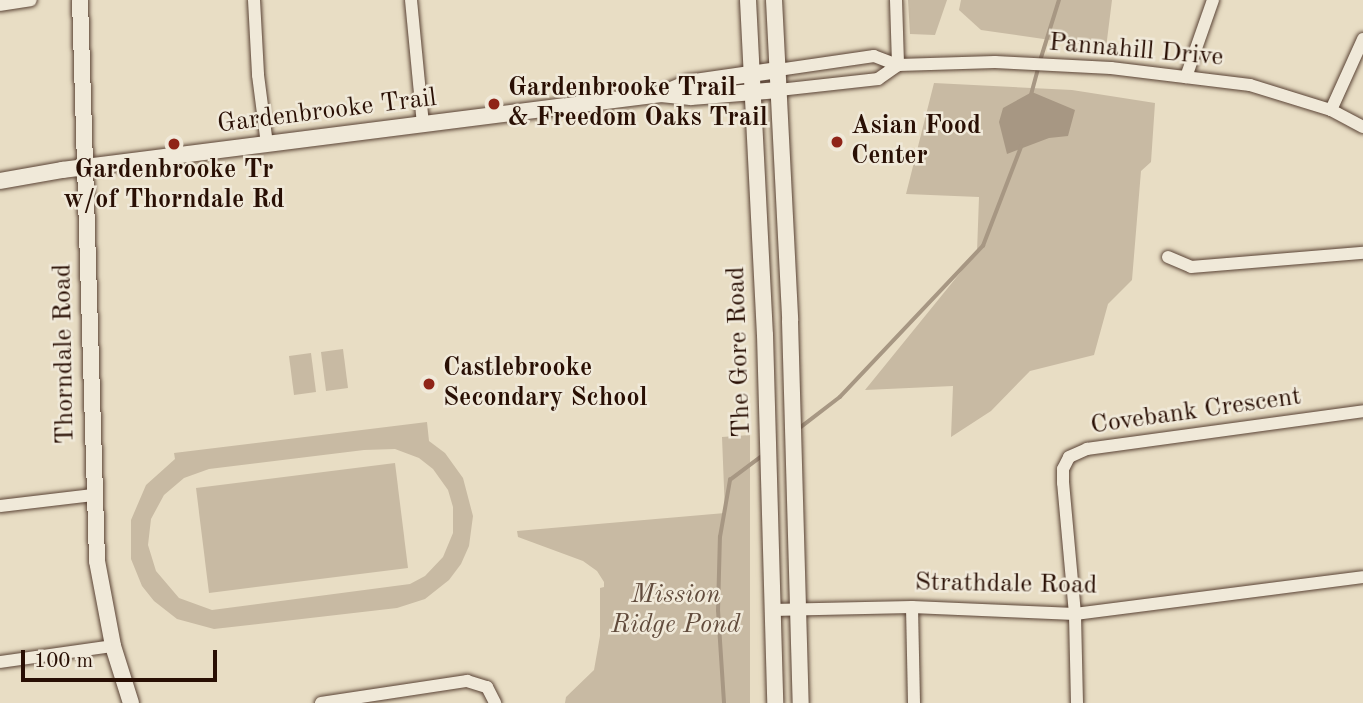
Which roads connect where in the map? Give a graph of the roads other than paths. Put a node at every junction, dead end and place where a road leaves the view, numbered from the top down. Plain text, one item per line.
1 (31, 0) edge
2 (80, 0) edge
3 (254, 0) edge
4 (411, 0) edge
5 (748, 0) edge
6 (774, 0) edge
7 (896, 0) edge
8 (1213, 0) edge
9 (0, 5) edge
10 (1363, 39) edge
11 (898, 65) junction
12 (778, 70) junction
13 (752, 73) junction
14 (1186, 77) junction
15 (779, 90) junction
16 (753, 91) junction
17 (662, 94) junction
18 (1331, 110) junction
19 (423, 124) junction
20 (1363, 127) edge
21 (267, 144) junction
22 (85, 167) junction
23 (0, 181) edge
24 (1363, 253) edge
25 (1168, 257) dead end
26 (1363, 411) edge
27 (93, 495) junction
28 (0, 506) edge
29 (1363, 577) edge
30 (912, 607) junction
31 (799, 609) junction
32 (772, 610) junction
33 (1075, 614) junction
34 (113, 646) junction
35 (0, 662) edge
36 (131, 703) edge
37 (321, 703) edge
38 (495, 703) edge
39 (775, 703) edge
40 (801, 703) edge
41 (914, 703) edge
42 (1077, 703) edge

1 - 9 street
2 - 22 street, Thorndale Road
3 - 21 street
4 - 19 street
5 - 13 street, The Gore Road
6 - 12 street, The Gore Road
7 - 11 street
8 - 14 street
10 - 18 street
11 - 12 street, Pannahill Drive
11 - 14 street, Pannahill Drive
11 - 15 street, Pannahill Drive
12 - 13 street, Gardenbrooke Trail
12 - 15 street, The Gore Road
13 - 16 street, The Gore Road
13 - 17 street, Gardenbrooke Trail
14 - 18 street, Pannahill Drive
15 - 16 street, Gardenbrooke Trail
15 - 31 street, The Gore Road
16 - 17 street, Gardenbrooke Trail
16 - 32 street, The Gore Road
17 - 19 street, Gardenbrooke Trail
18 - 20 street, Pannahill Drive
19 - 21 street, Gardenbrooke Trail
21 - 22 street, Gardenbrooke Trail
22 - 23 street, Gardenbrooke Trail
22 - 27 street, Thorndale Road
24 - 25 street
26 - 33 street, Covebank Crescent
27 - 28 street
27 - 34 street, Thorndale Road
29 - 33 street, Strathdale Road
30 - 31 street, Strathdale Road
30 - 33 street, Strathdale Road
30 - 41 street
31 - 32 street, Strathdale Road
31 - 40 street, The Gore Road
32 - 39 street, The Gore Road
33 - 42 street
34 - 35 street
34 - 36 street, Thorndale Road
37 - 38 street

